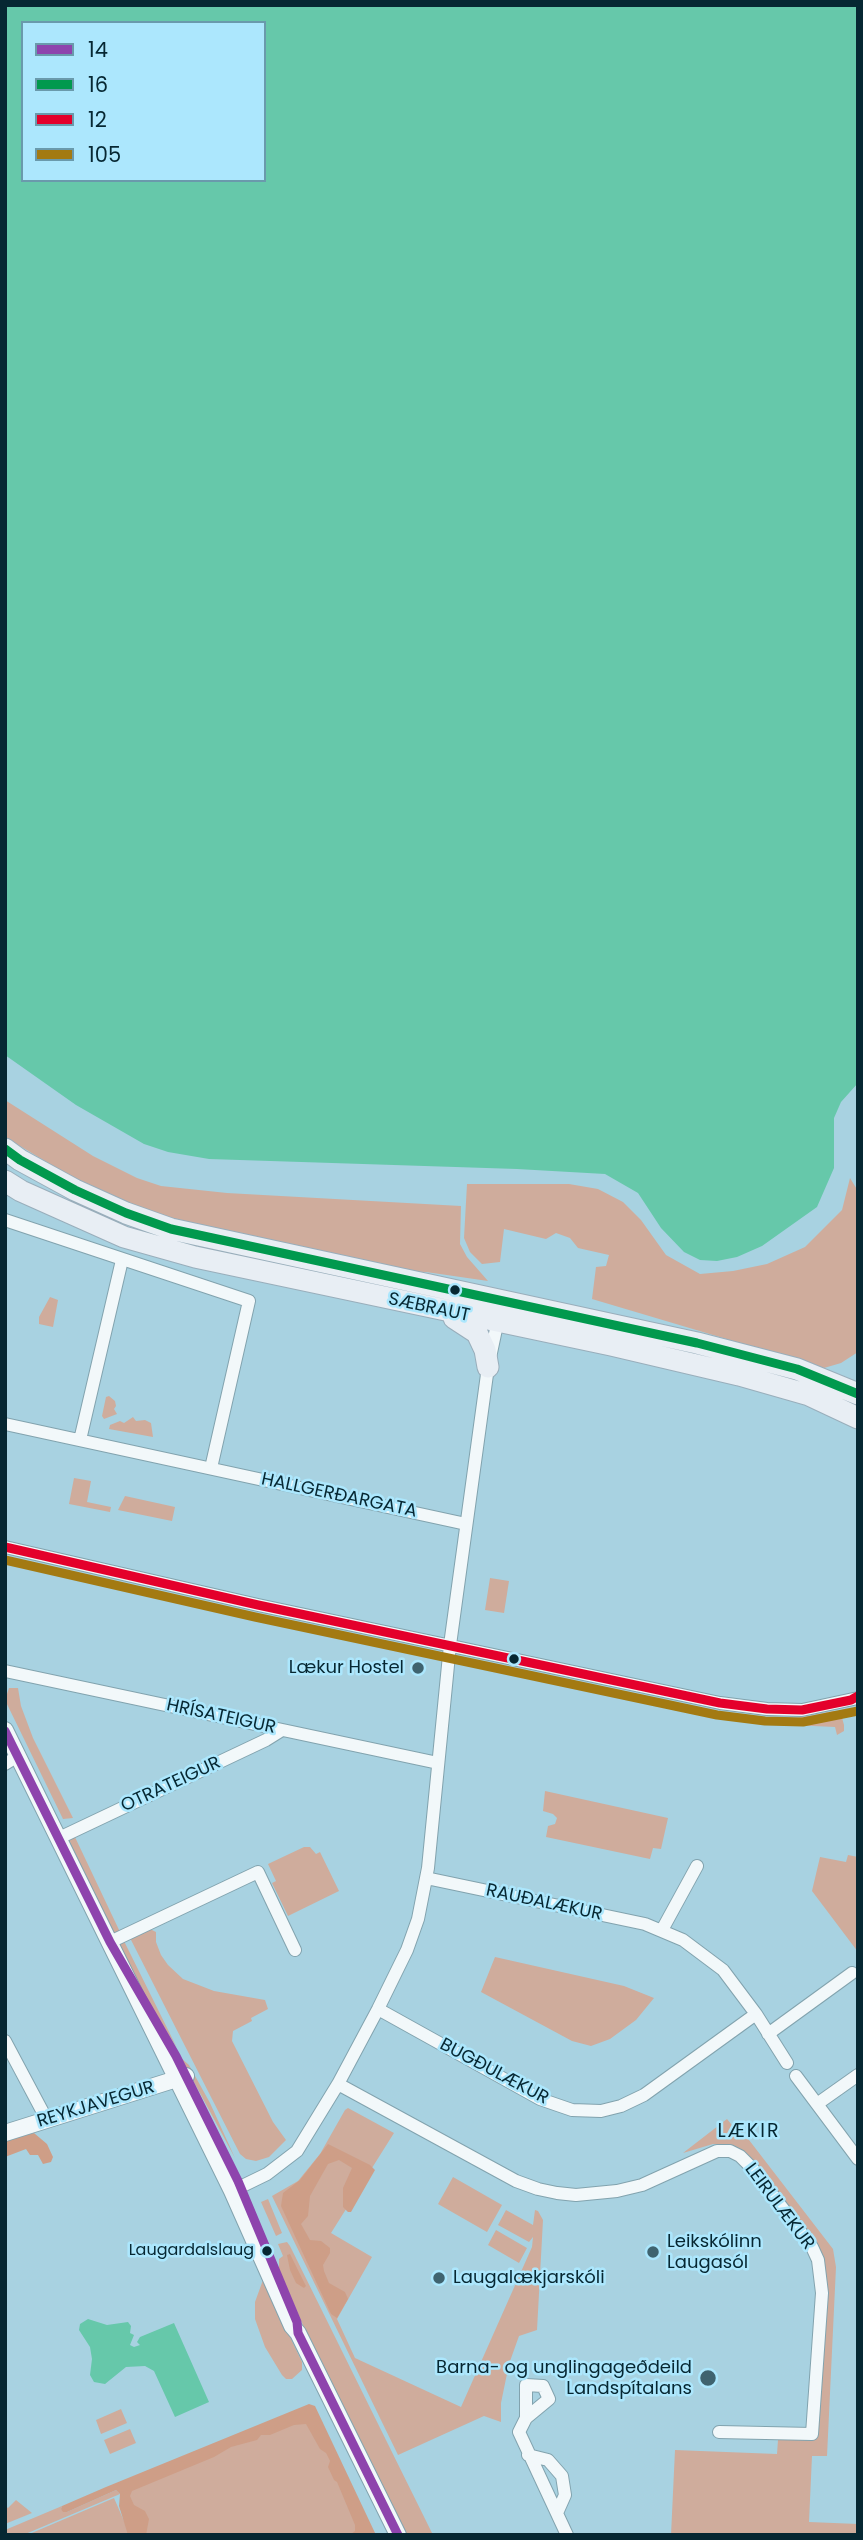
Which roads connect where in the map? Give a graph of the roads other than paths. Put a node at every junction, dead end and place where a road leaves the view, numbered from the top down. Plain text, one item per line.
1 (5, 1149) edge
2 (10, 1186) edge
3 (5, 1220) edge
4 (122, 1260) junction
5 (507, 1301) junction
6 (440, 1310) junction
7 (497, 1322) junction
8 (523, 1328) junction
9 (488, 1367) junction
10 (856, 1388) edge
11 (858, 1418) edge
12 (5, 1424) edge
13 (80, 1440) junction
14 (211, 1468) junction
15 (466, 1524) junction
16 (5, 1547) edge
17 (450, 1645) junction
18 (5, 1671) edge
19 (855, 1698) edge
20 (5, 1730) edge
21 (282, 1730) junction
22 (12, 1760) edge
23 (438, 1763) junction
24 (59, 1839) junction
25 (697, 1866) dead end
26 (426, 1878) junction
27 (662, 1930) junction
28 (110, 1942) junction
29 (295, 1950) dead end
30 (852, 1973) dead end
31 (378, 2009) junction
32 (756, 2014) junction
33 (768, 2034) junction
34 (5, 2041) edge
35 (787, 2063) dead end
36 (858, 2075) edge
37 (796, 2076) dead end
38 (182, 2078) junction
39 (338, 2084) junction
40 (817, 2104) junction
41 (47, 2120) junction
42 (5, 2133) edge
43 (858, 2159) edge
44 (236, 2189) junction
45 (526, 2418) dead end
46 (719, 2432) dead end
47 (528, 2455) junction
48 (557, 2514) junction
49 (398, 2535) edge
50 (567, 2535) edge

1 - 5 main road, SÆBRAUT
2 - 6 main road, SÆBRAUT
3 - 4 street
4 - 13 street
4 - 14 street
5 - 7 street
5 - 10 main road, SÆBRAUT
6 - 7 main road, SÆBRAUT
6 - 9 main road
7 - 8 main road, SÆBRAUT
7 - 9 street
8 - 9 main road
8 - 11 main road, SÆBRAUT
9 - 15 street
12 - 13 street, HALLGERÐARGATA
13 - 14 street, HALLGERÐARGATA
14 - 15 street, HALLGERÐARGATA
15 - 17 street
16 - 17 street
17 - 19 street
17 - 23 street
18 - 21 street, HRÍSATEIGUR
20 - 22 street
21 - 23 street, HRÍSATEIGUR
21 - 24 street, OTRATEIGUR
22 - 24 street
23 - 26 street
24 - 28 street
25 - 27 street
26 - 27 street, RAUÐALÆKUR
26 - 31 street
27 - 32 street, RAUÐALÆKUR
28 - 29 street
28 - 38 street
30 - 33 street
31 - 32 street, BUGÐULÆKUR
31 - 39 street
32 - 33 street, RAUÐALÆKUR
33 - 35 street, RAUÐALÆKUR
34 - 41 street
36 - 40 street
37 - 40 street
38 - 41 street, REYKJAVEGUR
38 - 44 street
39 - 44 street
39 - 46 street, LEIRULÆKUR
40 - 43 street
41 - 42 street, REYKJAVEGUR
44 - 49 street
45 - 47 street
47 - 48 street
47 - 48 street
48 - 50 street

